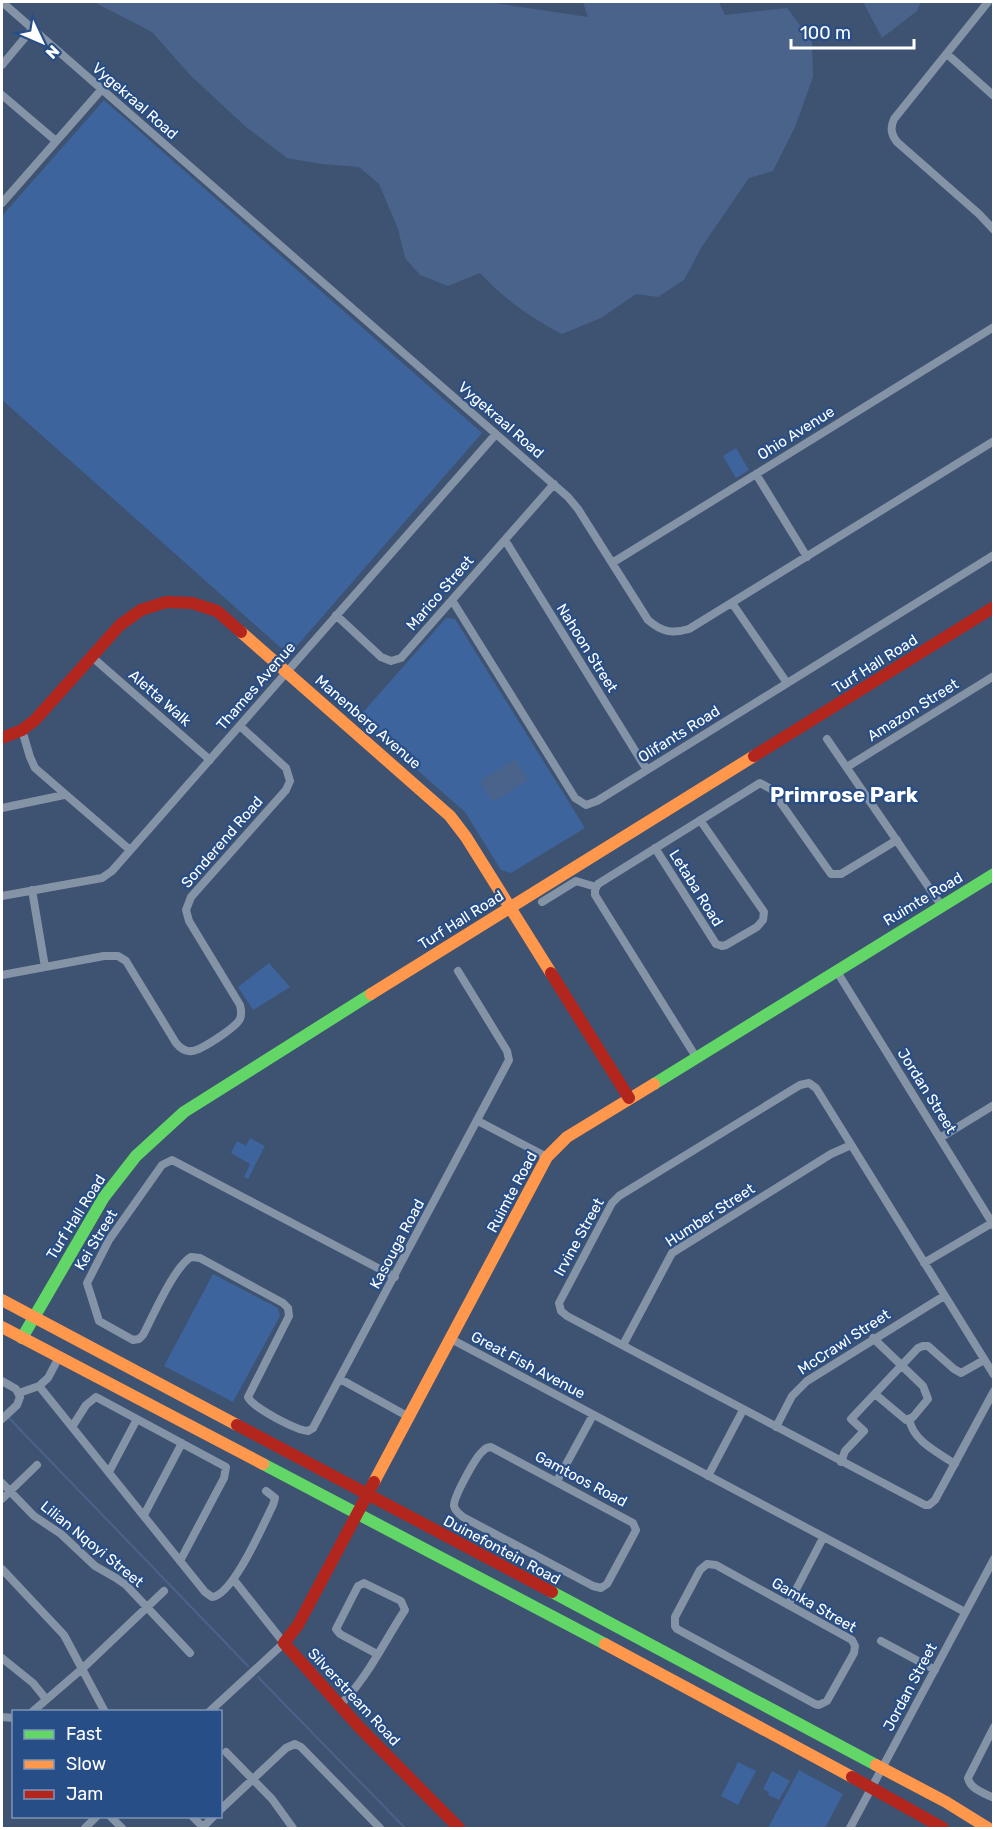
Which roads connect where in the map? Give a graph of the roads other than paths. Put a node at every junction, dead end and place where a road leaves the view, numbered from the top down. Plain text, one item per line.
1 (2, 2) edge
2 (988, 2) edge
3 (33, 28) junction
4 (946, 54) junction
5 (2, 65) edge
6 (102, 89) junction
7 (2, 94) edge
8 (993, 96) edge
9 (56, 141) junction
10 (2, 203) edge
11 (993, 230) edge
12 (993, 327) edge
13 (496, 434) junction
14 (993, 441) edge
15 (756, 474) junction
16 (554, 484) junction
17 (505, 540) junction
18 (993, 555) edge
19 (807, 556) junction
20 (612, 563) junction
21 (452, 600) junction
22 (732, 603) junction
23 (993, 607) edge
24 (336, 615) junction
25 (92, 657) junction
26 (287, 671) junction
27 (993, 676) edge
28 (787, 683) junction
29 (240, 726) junction
30 (22, 730) junction
31 (2, 738) edge
32 (827, 739) dead end
33 (210, 760) junction
34 (847, 767) junction
35 (647, 770) junction
36 (64, 795) junction
37 (2, 808) edge
38 (700, 820) junction
39 (897, 840) junction
40 (655, 848) junction
41 (130, 850) junction
42 (993, 874) edge
43 (596, 887) junction
44 (32, 890) junction
45 (2, 896) edge
46 (542, 902) dead end
47 (941, 905) junction
48 (509, 908) junction
49 (45, 967) junction
50 (836, 970) junction
51 (458, 971) dead end
52 (2, 975) edge
53 (696, 1057) junction
54 (629, 1098) junction
55 (993, 1105) edge
56 (478, 1121) junction
57 (940, 1138) junction
58 (851, 1144) junction
59 (547, 1157) junction
60 (993, 1224) edge
61 (924, 1263) junction
62 (394, 1277) junction
63 (944, 1296) junction
64 (2, 1300) edge
65 (34, 1317) junction
66 (2, 1327) edge
67 (22, 1338) junction
68 (451, 1338) junction
69 (873, 1338) junction
70 (623, 1345) junction
71 (59, 1357) junction
72 (984, 1360) junction
73 (901, 1365) junction
74 (993, 1376) edge
75 (340, 1379) junction
76 (2, 1381) edge
77 (39, 1386) junction
78 (993, 1391) edge
79 (19, 1393) junction
80 (875, 1394) junction
81 (743, 1410) junction
82 (593, 1415) junction
83 (409, 1417) junction
84 (2, 1419) edge
85 (137, 1419) junction
86 (909, 1419) junction
87 (72, 1427) junction
88 (776, 1427) junction
89 (308, 1431) joint
90 (182, 1443) junction
91 (840, 1462) junction
92 (955, 1464) junction
93 (37, 1466) dead end
94 (109, 1472) junction
95 (708, 1476) junction
96 (557, 1481) junction
97 (2, 1483) edge
98 (9, 1491) junction
99 (266, 1491) dead end
100 (368, 1495) junction
101 (2, 1498) edge
102 (358, 1513) junction
103 (144, 1515) junction
104 (823, 1538) junction
105 (993, 1559) edge
106 (180, 1561) junction
107 (2, 1569) edge
108 (234, 1580) junction
109 (164, 1591) dead end
110 (788, 1605) junction
111 (147, 1608) junction
112 (965, 1612) junction
113 (881, 1641) dead end
114 (284, 1643) junction
115 (190, 1653) dead end
116 (377, 1654) junction
117 (2, 1658) edge
118 (83, 1668) junction
119 (934, 1670) junction
120 (46, 1699) junction
121 (340, 1705) junction
122 (34, 1710) edge
123 (104, 1710) edge
124 (211, 1710) edge
125 (993, 1727) edge
126 (226, 1752) dead end
127 (882, 1768) junction
128 (253, 1779) junction
129 (872, 1787) junction
130 (993, 1798) edge
131 (222, 1808) edge
132 (293, 1828) edge
133 (380, 1828) edge
134 (459, 1828) edge
135 (850, 1828) edge
136 (943, 1828) edge
137 (988, 1828) edge

1 - 3 street, Vygekraal Road
2 - 4 street
3 - 5 street
3 - 6 street, Vygekraal Road
4 - 8 street
4 - 11 street
6 - 9 street
6 - 13 street, Vygekraal Road
7 - 9 street
9 - 10 street
12 - 15 street, Ohio Avenue
13 - 16 street, Vygekraal Road
13 - 24 street, Thames Avenue
14 - 19 street, Vygekraal Road
15 - 19 street
15 - 20 street, Ohio Avenue
16 - 17 street, Marico Street
16 - 20 street, Vygekraal Road
17 - 21 street, Marico Street
17 - 35 street, Nahoon Street
18 - 28 street, Olifants Road
19 - 22 street, Vygekraal Road
20 - 22 street, Vygekraal Road
21 - 24 street, Marico Street
21 - 35 street, Olifants Road
22 - 28 street
23 - 48 main road, Turf Hall Road
24 - 26 street, Thames Avenue
25 - 26 main road, Manenberg Avenue
25 - 30 main road, Manenberg Avenue
25 - 33 street, Aletta Walk
26 - 29 street, Thames Avenue
26 - 48 main road, Manenberg Avenue
27 - 34 street, Amazon Street
28 - 35 street, Olifants Road
29 - 33 street, Thames Avenue
29 - 49 street, Sonderend Road
30 - 31 main road, Manenberg Avenue
30 - 36 street
32 - 34 street
33 - 41 street, Thames Avenue
34 - 39 street
36 - 37 street
36 - 41 street
38 - 39 street, Letaba Road
38 - 40 street, Letaba Road
38 - 40 street, Letaba Road
39 - 47 street
40 - 43 street, Letaba Road
41 - 44 street, Thames Avenue
42 - 47 main road, Ruimte Road
43 - 46 street
43 - 53 street
44 - 45 street, Thames Avenue
44 - 49 street
47 - 50 main road, Ruimte Road
48 - 54 main road, Manenberg Avenue
48 - 65 main road, Turf Hall Road
49 - 52 street, Sonderend Road
50 - 53 main road, Ruimte Road
50 - 57 street, Jordan Street
51 - 56 street, Kasouga Road
53 - 54 main road, Ruimte Road
54 - 59 main road, Ruimte Road
55 - 57 street
56 - 59 street
56 - 62 street, Kasouga Road
57 - 60 street, Jordan Street
58 - 61 street, Irvine Street
58 - 70 street, Humber Street
58 - 70 street, Irvine Street
59 - 68 main road, Ruimte Road
60 - 61 street
61 - 63 street, Irvine Street
62 - 75 street, Kasouga Road
62 - 89 street, Kei Street
63 - 69 street, McCrawl Street
63 - 72 street, Irvine Street
64 - 65 main road, Duinefontein Road
65 - 67 main road, Turf Hall Road
65 - 100 main road, Duinefontein Road
66 - 67 main road
67 - 71 main road
68 - 82 street, Great Fish Avenue
68 - 83 main road, Ruimte Road
69 - 73 street
69 - 88 street, McCrawl Street
70 - 81 street, Irvine Street
71 - 77 street
71 - 102 main road
72 - 73 street
72 - 74 street, Irvine Street
73 - 80 street
73 - 86 street
75 - 83 street
75 - 89 street, Kasouga Road
76 - 79 street
77 - 79 street
77 - 87 street
78 - 92 street, Irvine Street
79 - 84 street
80 - 86 street
80 - 91 street
81 - 88 street, Irvine Street
81 - 95 street
82 - 95 street, Great Fish Avenue
82 - 96 street, Great Fish Avenue
83 - 100 main road, Ruimte Road
85 - 87 street
85 - 90 street
85 - 94 street
86 - 92 street
87 - 94 street
88 - 91 street, Irvine Street
90 - 103 street
90 - 106 street
91 - 92 street, Irvine Street
93 - 98 street
94 - 103 street
95 - 104 street, Great Fish Avenue
96 - 96 street, Gamtoos Road
97 - 98 street, Lilian Nqoyi Street
98 - 101 street
98 - 111 street, Lilian Nqoyi Street
99 - 108 street
100 - 102 main road, Ruimte Road
100 - 127 main road, Duinefontein Road
102 - 114 main road, Ruimte Road
102 - 129 main road
103 - 106 street
104 - 110 street
104 - 112 street, Great Fish Avenue
105 - 112 street, Jordan Street
106 - 108 street
107 - 118 street
108 - 114 street, Silverstream Road
109 - 111 street
110 - 110 street, Gamka Street
111 - 115 street, Lilian Nqoyi Street
111 - 118 street
112 - 119 street, Jordan Street
113 - 119 street
114 - 121 main road, Silverstream Road
114 - 124 street
116 - 116 street
116 - 121 street
117 - 120 street
118 - 120 street
118 - 123 street
119 - 127 street, Jordan Street
120 - 122 street
121 - 134 main road, Silverstream Road
125 - 130 street
126 - 128 street
127 - 129 street, Jordan Street
127 - 137 main road, Duinefontein Road
128 - 131 street
128 - 132 street
128 - 133 street
129 - 135 street, Jordan Street
129 - 136 main road

